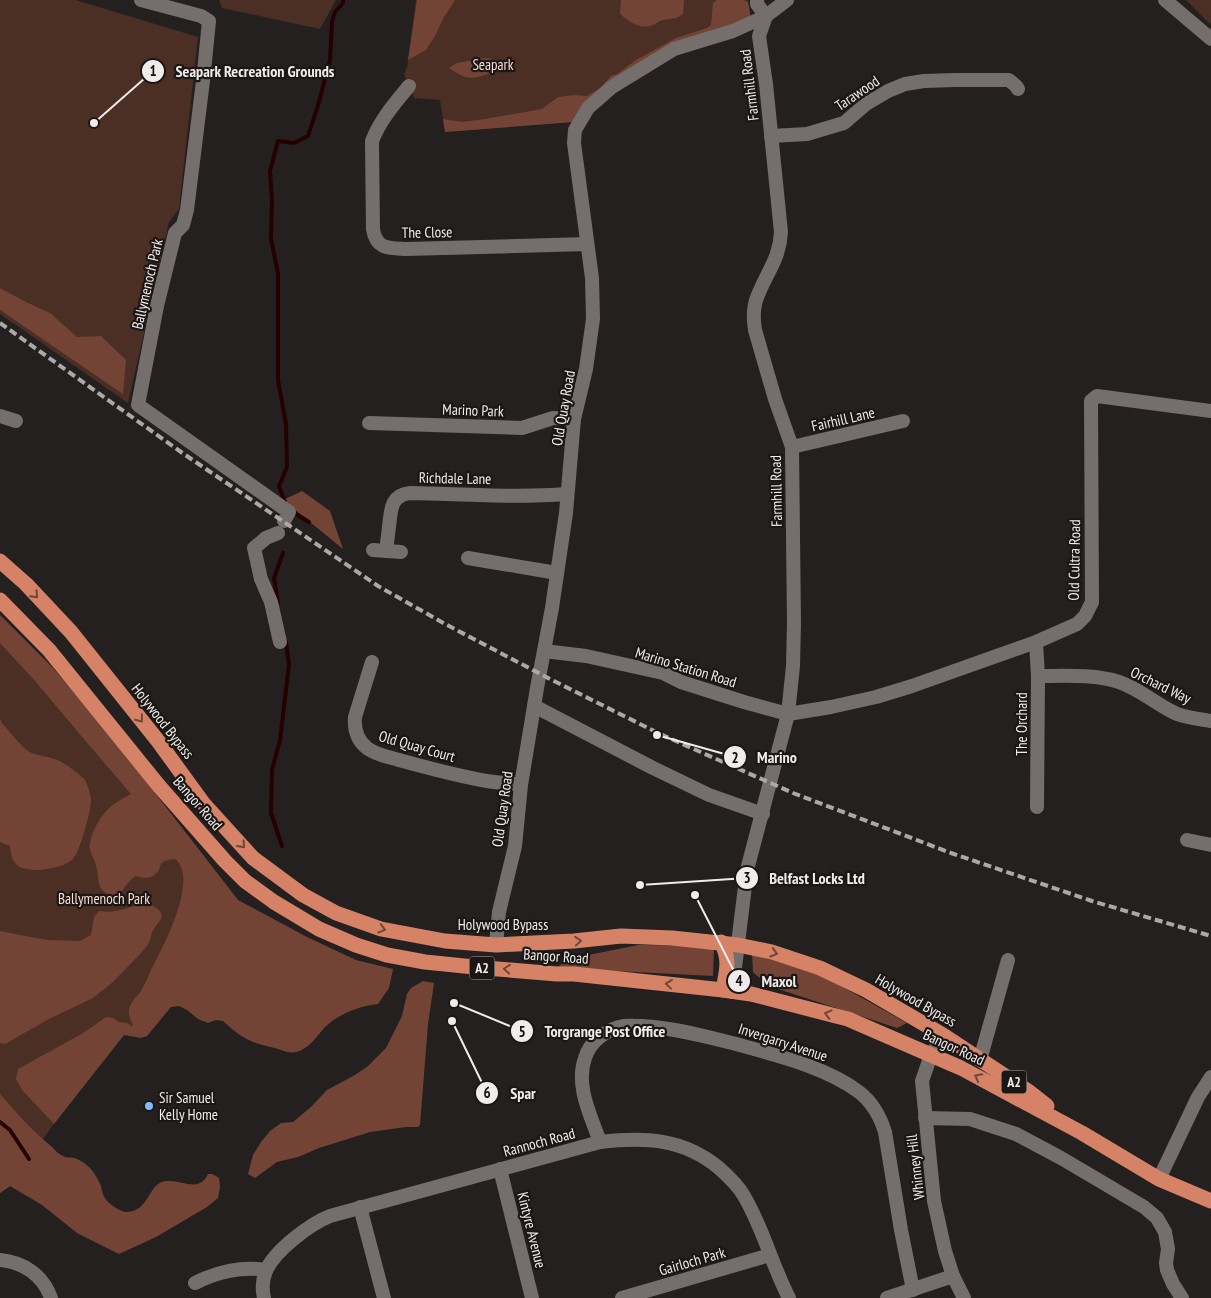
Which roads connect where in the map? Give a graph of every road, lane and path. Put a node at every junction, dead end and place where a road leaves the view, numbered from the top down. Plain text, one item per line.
1 (141, 0) edge
2 (757, 0) edge
3 (788, 0) edge
4 (1165, 0) edge
5 (766, 16) junction
6 (1211, 39) edge
7 (409, 86) dead end
8 (1018, 89) dead end
9 (771, 136) junction
10 (587, 244) junction
11 (1211, 411) edge
12 (574, 419) junction
13 (903, 421) dead end
14 (369, 423) dead end
15 (792, 447) junction
16 (567, 494) junction
17 (284, 521) dead end
18 (278, 534) dead end
19 (401, 552) dead end
20 (468, 558) dead end
21 (0, 561) edge
22 (557, 573) junction
23 (0, 600) edge
24 (280, 642) dead end
25 (1036, 642) junction
26 (544, 650) junction
27 (372, 662) dead end
28 (1038, 676) junction
29 (535, 701) junction
30 (788, 714) junction
31 (1211, 721) edge
32 (522, 785) junction
33 (1037, 807) dead end
34 (764, 808) junction
35 (1187, 840) dead end
36 (1211, 845) edge
37 (287, 883) junction
38 (274, 902) junction
39 (721, 942) junction
40 (496, 945) junction
41 (738, 945) junction
42 (1008, 960) dead end
43 (728, 991) junction
44 (915, 1019) junction
45 (950, 1040) junction
46 (934, 1051) junction
47 (980, 1060) junction
48 (1211, 1077) edge
49 (926, 1118) junction
50 (1082, 1133) junction
51 (600, 1142) junction
52 (500, 1169) junction
53 (1159, 1179) junction
54 (1211, 1201) edge
55 (360, 1207) junction
56 (770, 1255) junction
57 (0, 1260) edge
58 (266, 1270) junction
59 (953, 1276) junction
60 (194, 1283) dead end
61 (914, 1290) junction
62 (51, 1298) edge
63 (264, 1298) edge
64 (384, 1298) edge
65 (532, 1298) edge
66 (622, 1298) edge
67 (789, 1298) edge
68 (887, 1298) edge
69 (964, 1298) edge
70 (1182, 1298) edge

1 - 17 street, Ballymenoch Park
2 - 5 street
3 - 5 street, Old Quay Road
4 - 6 street
5 - 9 street, Farmhill Road
5 - 10 street, Old Quay Road
7 - 10 street, The Close
8 - 9 street, Tarawood
9 - 15 street, Farmhill Road
10 - 12 street, Old Quay Road
11 - 25 street, Old Cultra Road
12 - 14 street, Marino Park
12 - 16 street, Old Quay Road
13 - 15 street, Fairhill Lane
15 - 30 street, Farmhill Road
16 - 19 street, Richdale Lane
16 - 22 street, Old Quay Road
18 - 24 street
20 - 22 street
21 -> 37 highway, Holywood Bypass / A2
22 - 26 street, Old Quay Road
23 - 38 highway, Bangor Road / A2
25 - 28 street, The Orchard
25 - 30 street, Old Cultra Road
26 - 29 street, Old Quay Road
26 - 30 street, Marino Station Road
27 - 32 street, Old Quay Court
28 - 31 street, Orchard Way
28 - 33 street, The Orchard
29 - 32 street, Old Quay Road
29 - 34 street
30 - 34 street, Farmhill Road
32 - 40 street, Old Quay Road
34 - 41 street, Farmhill Road
35 - 36 street
37 - 38 highway
37 -> 40 highway, Holywood Bypass / A2
43 -> 38 highway, Bangor Road / A2
40 -> 39 highway, Holywood Bypass / A2
39 - 41 highway, Holywood Bypass / A2
39 - 43 highway
41 - 43 street, Farmhill Road
41 -> 44 highway, Holywood Bypass / A2
42 - 47 street
46 -> 43 highway, Bangor Road / A2
44 - 45 highway, Holywood Bypass / A2
44 - 46 street
45 - 46 street
45 - 47 highway, Holywood Bypass / A2
46 - 49 street, Whinney Hill
50 -> 46 highway, Bangor Road / A2
47 - 50 highway, Holywood Bypass / A2
48 - 53 street
49 - 59 street, Whinney Hill
49 - 70 street
50 - 53 highway, Bangor Road / A2
51 - 52 street, Rannoch Road
51 - 56 street, Rannoch Road
51 - 61 street, Invergarry Avenue
52 - 55 street, Rannoch Road
52 - 65 street, Kintyre Avenue
53 - 54 highway, Bangor Road / A2
55 - 58 street, Rannoch Road
55 - 64 street
56 - 66 street, Gairloch Park
56 - 67 street, Rannoch Road
57 - 62 street
58 - 60 street
58 - 63 street
59 - 61 street
59 - 69 street, Whinney Hill
61 - 68 street

